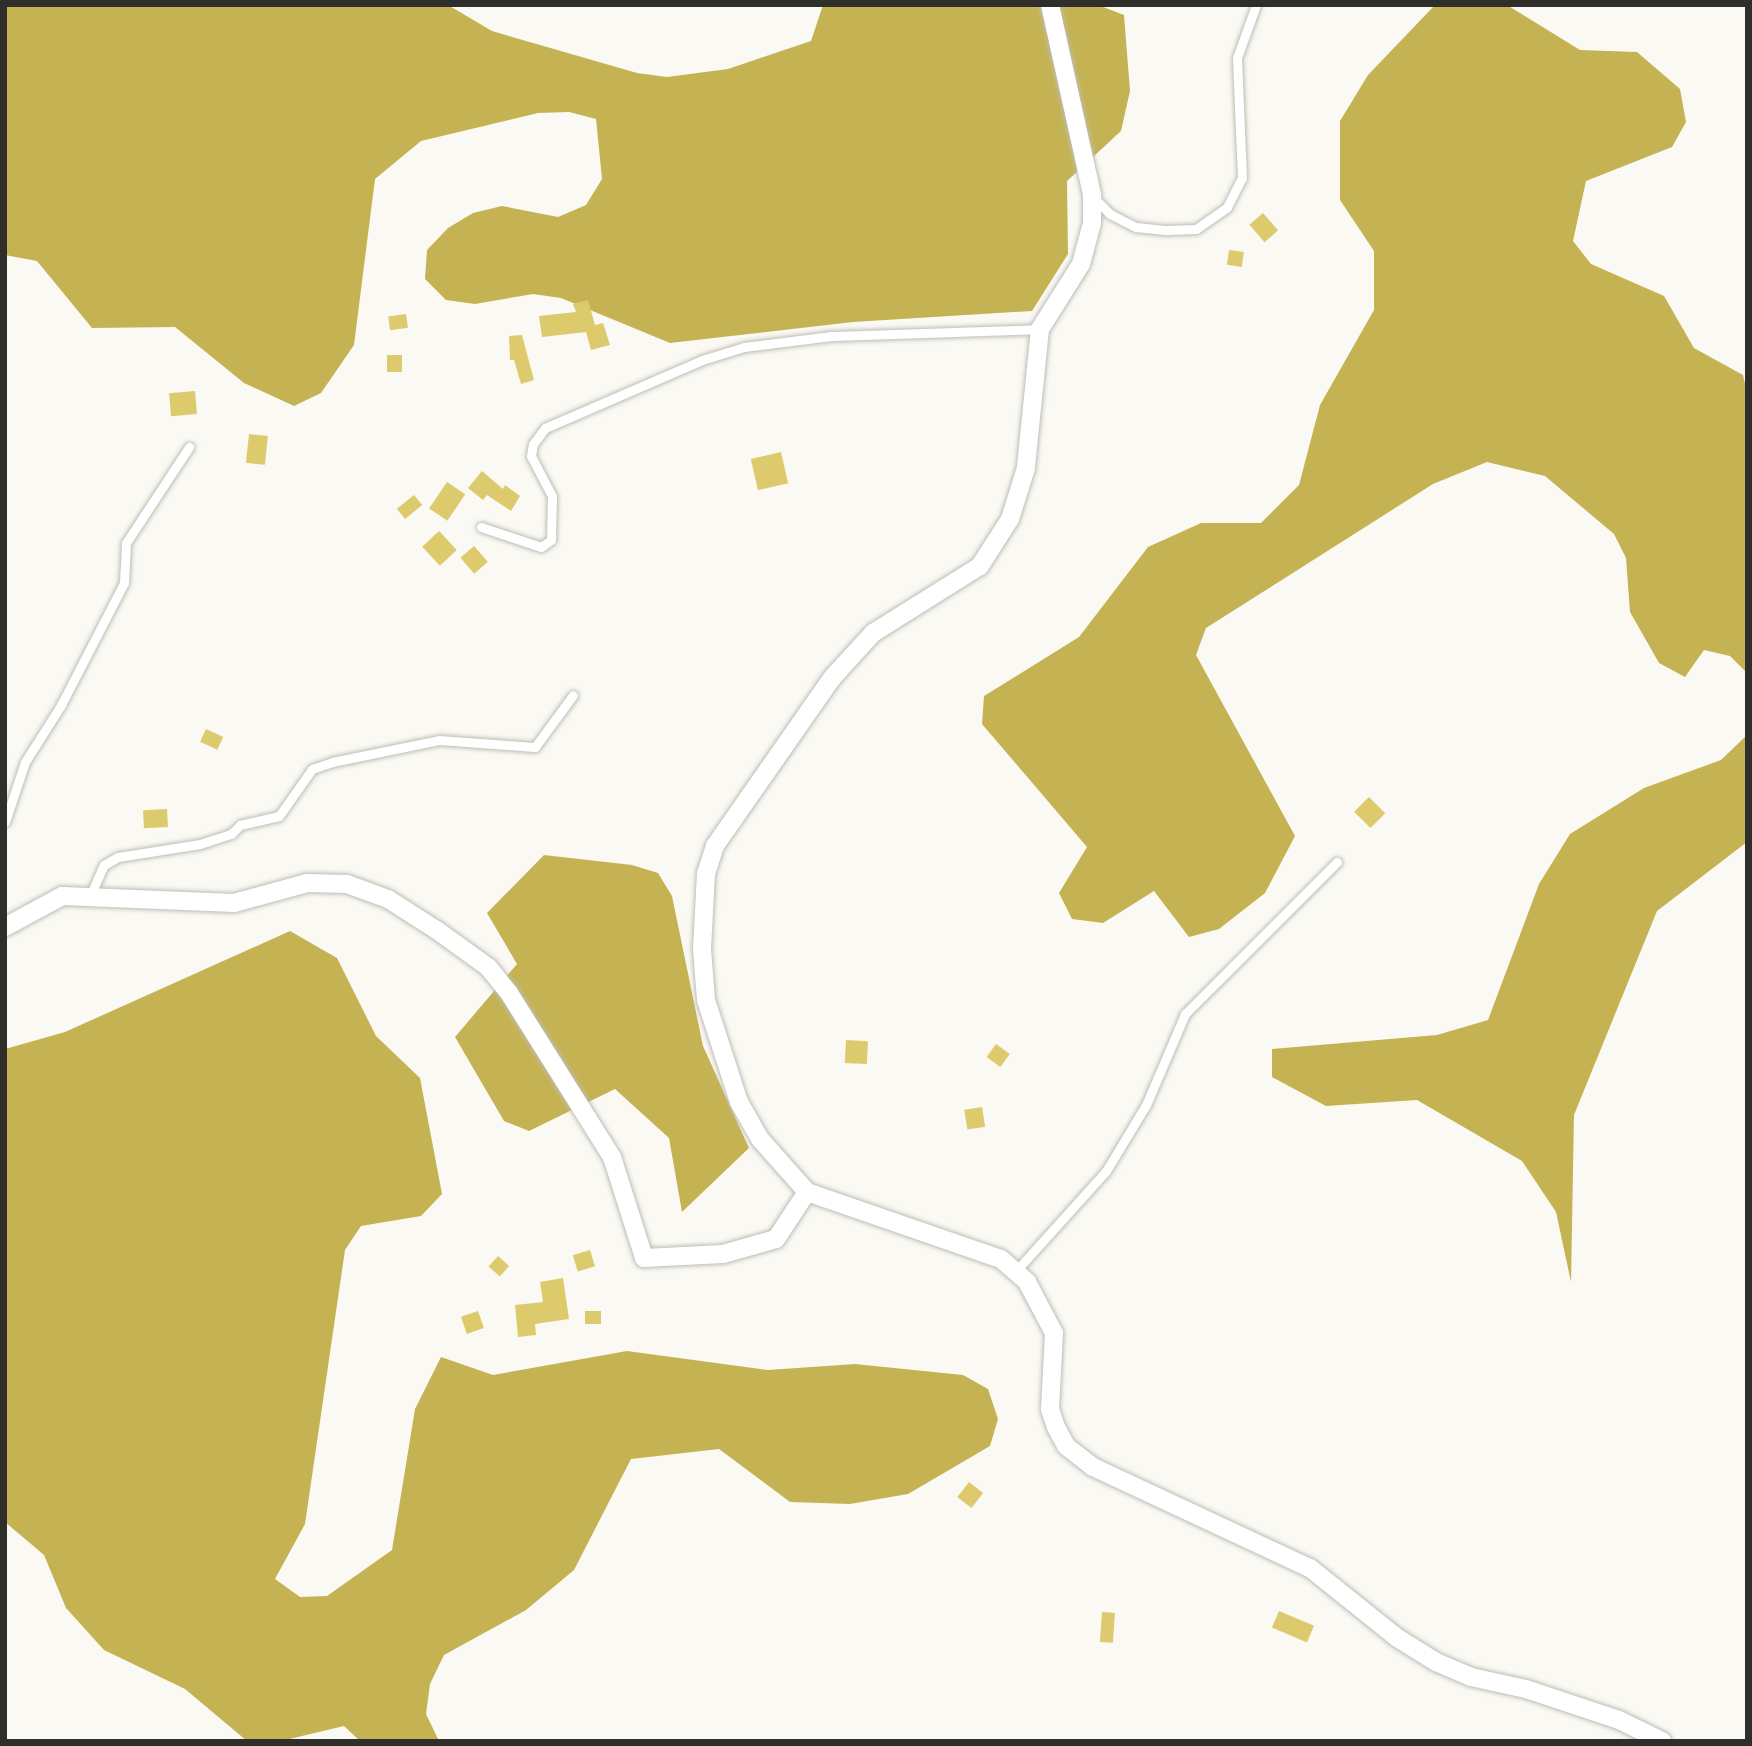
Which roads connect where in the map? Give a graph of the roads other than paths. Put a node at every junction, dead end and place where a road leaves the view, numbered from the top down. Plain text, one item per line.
1 (1050, 5) edge
2 (1256, 5) edge
3 (1092, 195) junction
4 (1040, 329) junction
5 (189, 447) dead end
6 (481, 527) dead end
7 (573, 695) dead end
8 (5, 822) edge
9 (1337, 862) dead end
10 (90, 896) junction
11 (5, 927) edge
12 (807, 1192) junction
13 (1015, 1272) junction
14 (1662, 1741) edge

1 - 3 street
2 - 3 lane
3 - 4 street
4 - 6 lane
4 - 12 street
5 - 8 lane
7 - 10 lane
9 - 13 lane
10 - 11 street
10 - 12 street
12 - 13 street
13 - 14 street

